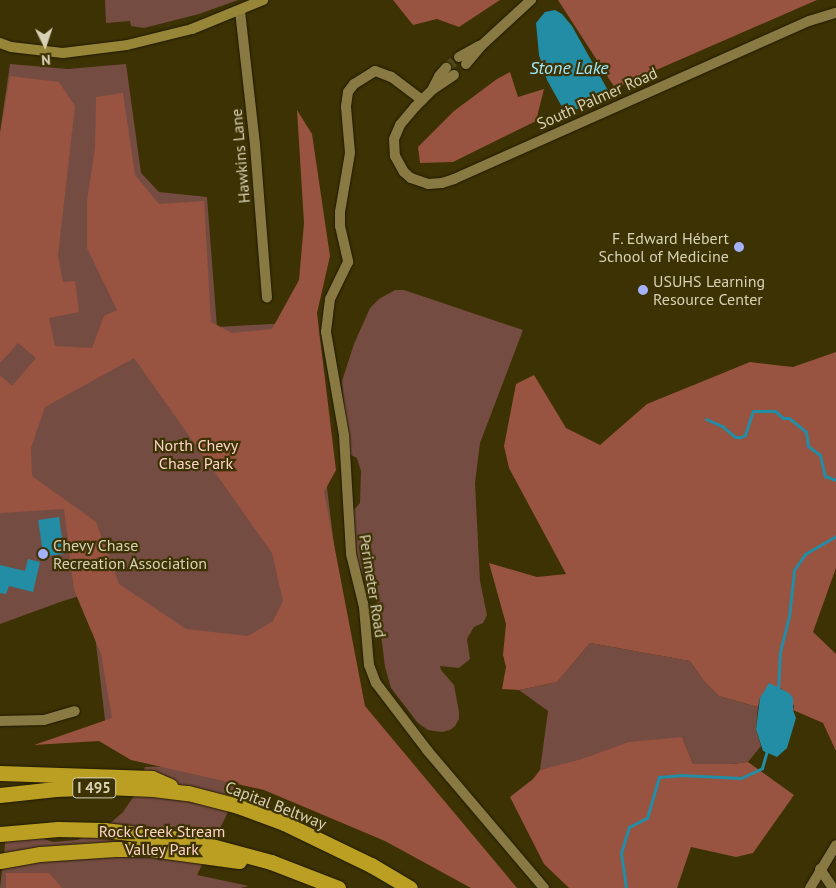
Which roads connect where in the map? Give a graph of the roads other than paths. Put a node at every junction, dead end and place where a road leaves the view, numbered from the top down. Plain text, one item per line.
1 (263, 0) edge
2 (531, 0) edge
3 (240, 11) junction
4 (836, 13) edge
5 (0, 43) edge
6 (5, 48) edge
7 (462, 60) tunnel mouth
8 (450, 71) tunnel mouth
9 (422, 100) junction
10 (266, 298) dead end
11 (75, 711) dead end
12 (0, 722) edge
13 (0, 773) edge
14 (188, 793) junction
15 (0, 795) edge
16 (0, 834) edge
17 (836, 845) edge
18 (0, 861) edge
19 (820, 869) junction
20 (310, 875) junction
21 (338, 888) edge
22 (410, 888) edge
23 (544, 888) edge
24 (810, 888) edge
25 (833, 888) edge

1 - 3 main road
2 - 7 street
3 - 6 main road
3 - 10 street, Hawkins Lane
4 - 9 street, South Palmer Road
5 - 6 main road
8 - 9 street
9 - 23 street, Perimeter Road
11 - 12 street
13 - 14 highway
14 - 15 highway, Capital Beltway / I 495
14 - 22 highway, Capital Beltway / I 495
16 - 20 highway
17 - 19 street
18 - 20 highway
19 - 24 street
19 - 25 street
20 - 21 highway

